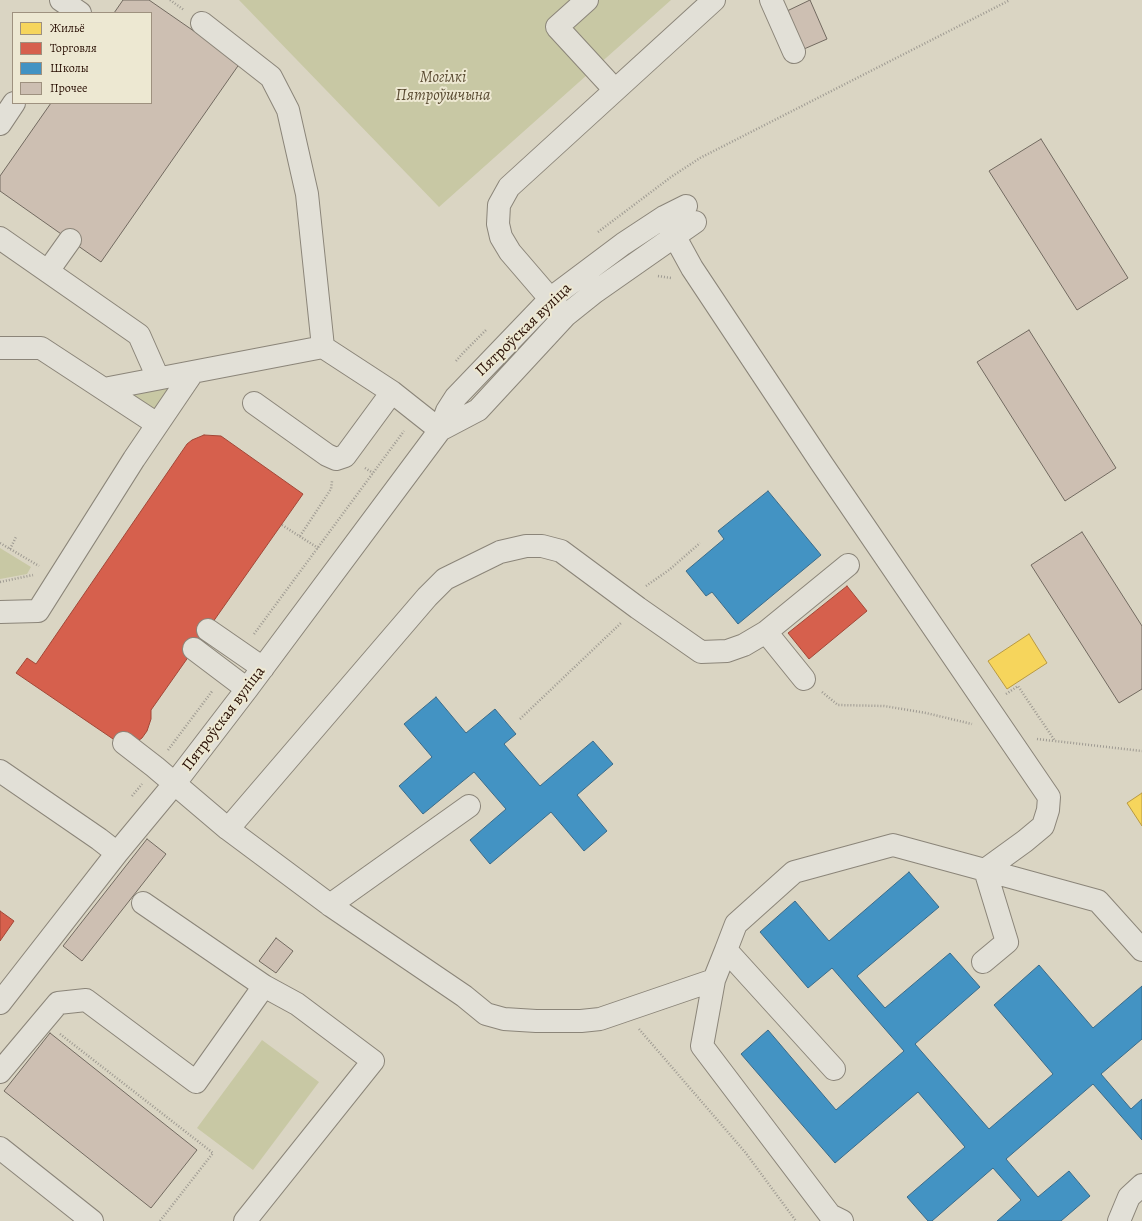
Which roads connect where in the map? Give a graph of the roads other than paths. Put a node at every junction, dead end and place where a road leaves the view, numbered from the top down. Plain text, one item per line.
1 (61, 0) edge
2 (587, 0) edge
3 (714, 0) edge
4 (772, 0) edge
5 (79, 12) edge
6 (202, 23) dead end
7 (794, 52) dead end
8 (615, 90) junction
9 (13, 104) edge
10 (0, 124) edge
11 (664, 218) junction
12 (675, 237) junction
13 (0, 238) edge
14 (70, 240) dead end
15 (48, 271) junction
16 (551, 298) junction
17 (565, 316) junction
18 (324, 347) junction
19 (0, 348) edge
20 (193, 372) junction
21 (158, 378) junction
22 (104, 389) junction
23 (392, 392) junction
24 (254, 403) dead end
25 (157, 424) junction
26 (440, 430) junction
27 (848, 565) dead end
28 (0, 612) edge
29 (208, 630) dead end
30 (766, 632) junction
31 (194, 650) dead end
32 (263, 668) junction
33 (804, 679) road end
34 (247, 689) junction
35 (124, 743) dead end
36 (0, 771) edge
37 (175, 783) junction
38 (469, 806) dead end
39 (228, 829) junction
40 (117, 853) junction
41 (985, 870) junction
42 (143, 904) dead end
43 (330, 905) junction
44 (726, 950) junction
45 (1142, 950) edge
46 (983, 962) dead end
47 (714, 980) junction
48 (264, 986) junction
49 (0, 1003) edge
50 (834, 1069) dead end
51 (0, 1072) edge
52 (0, 1148) edge
53 (1142, 1185) edge
54 (92, 1221) edge
55 (245, 1221) edge
56 (842, 1221) edge
57 (1119, 1221) edge

1 - 5 street
2 - 8 street
3 - 8 street
4 - 7 street
6 - 18 street
8 - 16 street
9 - 10 street
11 - 12 street
11 - 12 street, Пятроўская вуліца
11 - 16 street, Пятроўская вуліца
12 - 17 street, Пятроўская вуліца
12 - 41 street
13 - 15 street
14 - 15 street
15 - 21 street
16 - 17 street
16 - 26 street, Пятроўская вуліца
17 - 26 street, Пятроўская вуліца
18 - 20 street
18 - 23 street
19 - 22 street
20 - 21 street
20 - 25 street
21 - 22 street
22 - 25 street
23 - 24 street
23 - 26 street
25 - 28 street
26 - 32 street, Пятроўская вуліца
27 - 30 street
29 - 32 street
30 - 33 street
30 - 39 street
31 - 34 street
32 - 34 street, Пятроўская вуліца
34 - 37 street, Пятроўская вуліца
35 - 37 street
36 - 40 street
37 - 39 street
37 - 40 street, Пятроўская вуліца
38 - 43 street
39 - 43 street
40 - 49 street, Пятроўская вуліца
41 - 44 street
41 - 45 street
41 - 46 street
42 - 48 street
43 - 47 street
44 - 47 street
44 - 50 street
47 - 56 street
48 - 51 street
48 - 55 street
52 - 54 street
53 - 57 street

